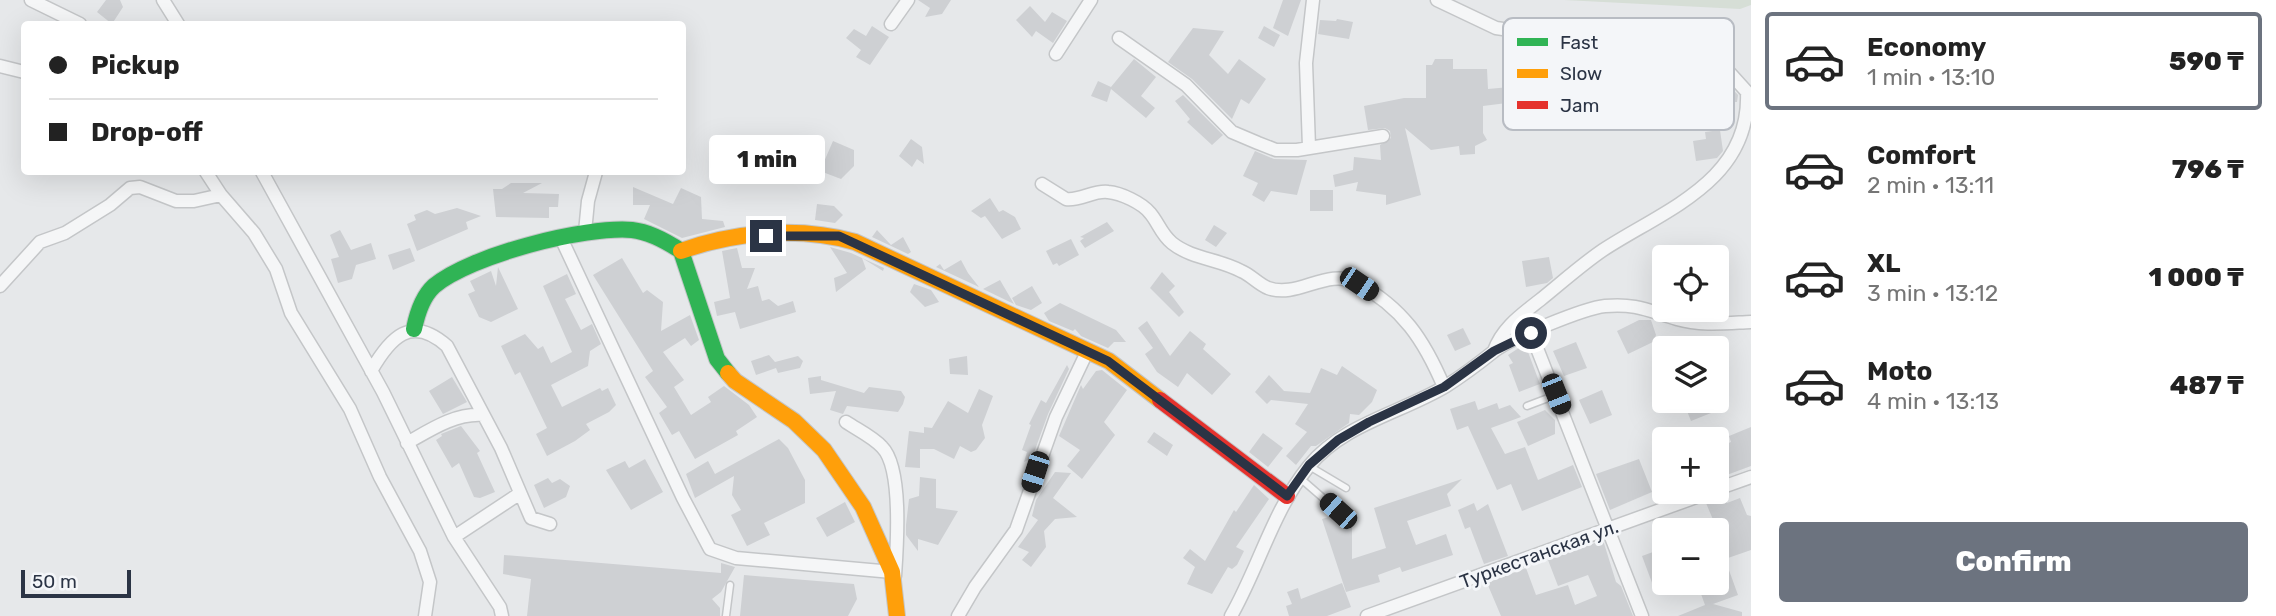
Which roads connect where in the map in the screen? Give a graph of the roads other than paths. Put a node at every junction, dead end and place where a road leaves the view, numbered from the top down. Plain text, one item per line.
1 (31, 0) edge
2 (163, 0) edge
3 (908, 0) edge
4 (1091, 0) edge
5 (1313, 0) edge
6 (1437, 0) edge
7 (73, 21) edge
8 (176, 21) edge
9 (891, 24) dead end
10 (1503, 29) edge
11 (1119, 38) dead end
12 (1056, 54) dead end
13 (0, 66) edge
14 (21, 71) edge
15 (1745, 79) edge
16 (1383, 136) dead end
17 (1308, 146) junction
18 (208, 175) edge
19 (264, 175) edge
20 (595, 175) edge
21 (1042, 184) dead end
22 (221, 195) junction
23 (585, 232) junction
24 (561, 238) junction
25 (681, 251) junction
26 (0, 286) edge
27 (1751, 322) edge
28 (414, 329) junction
29 (1531, 333) junction
30 (1494, 351) junction
31 (1087, 352) junction
32 (370, 372) junction
33 (1444, 387) junction
34 (1556, 394) junction
35 (1527, 406) dead end
36 (483, 415) junction
37 (846, 422) dead end
38 (407, 443) junction
39 (1309, 465) junction
40 (1751, 477) edge
41 (1300, 478) junction
42 (1729, 485) edge
43 (1346, 488) dead end
44 (519, 494) junction
45 (1287, 496) junction
46 (1677, 504) edge
47 (1338, 511) dead end
48 (550, 524) dead end
49 (1610, 528) junction
50 (454, 537) junction
51 (893, 579) junction
52 (730, 585) dead end
53 (425, 616) edge
54 (502, 616) edge
55 (726, 616) edge
56 (897, 616) edge
57 (958, 616) edge
58 (1231, 616) edge
59 (1367, 616) edge
60 (1642, 616) edge

1 - 7 street
2 - 8 street
3 - 9 street
4 - 12 street
5 - 17 street
6 - 10 street
11 - 17 street
13 - 14 street
15 - 30 street
16 - 17 street
18 - 22 street
19 - 32 street
20 - 23 street
21 - 33 street
22 - 26 street
22 - 53 street
23 - 24 street
23 - 25 street
24 - 28 street
24 - 51 street
25 - 31 street
25 - 51 street
27 - 29 street
28 - 32 street
28 - 36 street
29 - 30 street
29 - 34 street
30 - 33 street
31 - 45 street
31 - 57 street
32 - 38 street
33 - 39 street
34 - 35 lane
34 - 49 street
36 - 38 street
36 - 44 street
37 - 51 street
38 - 50 street
39 - 41 street
39 - 43 lane
40 - 42 street
41 - 45 street
41 - 47 lane
44 - 48 street
44 - 50 street
45 - 58 street
46 - 49 street, Туркестанская ул.
49 - 59 street, Туркестанская ул.
49 - 60 street
50 - 54 street
51 - 56 street
52 - 55 lane

